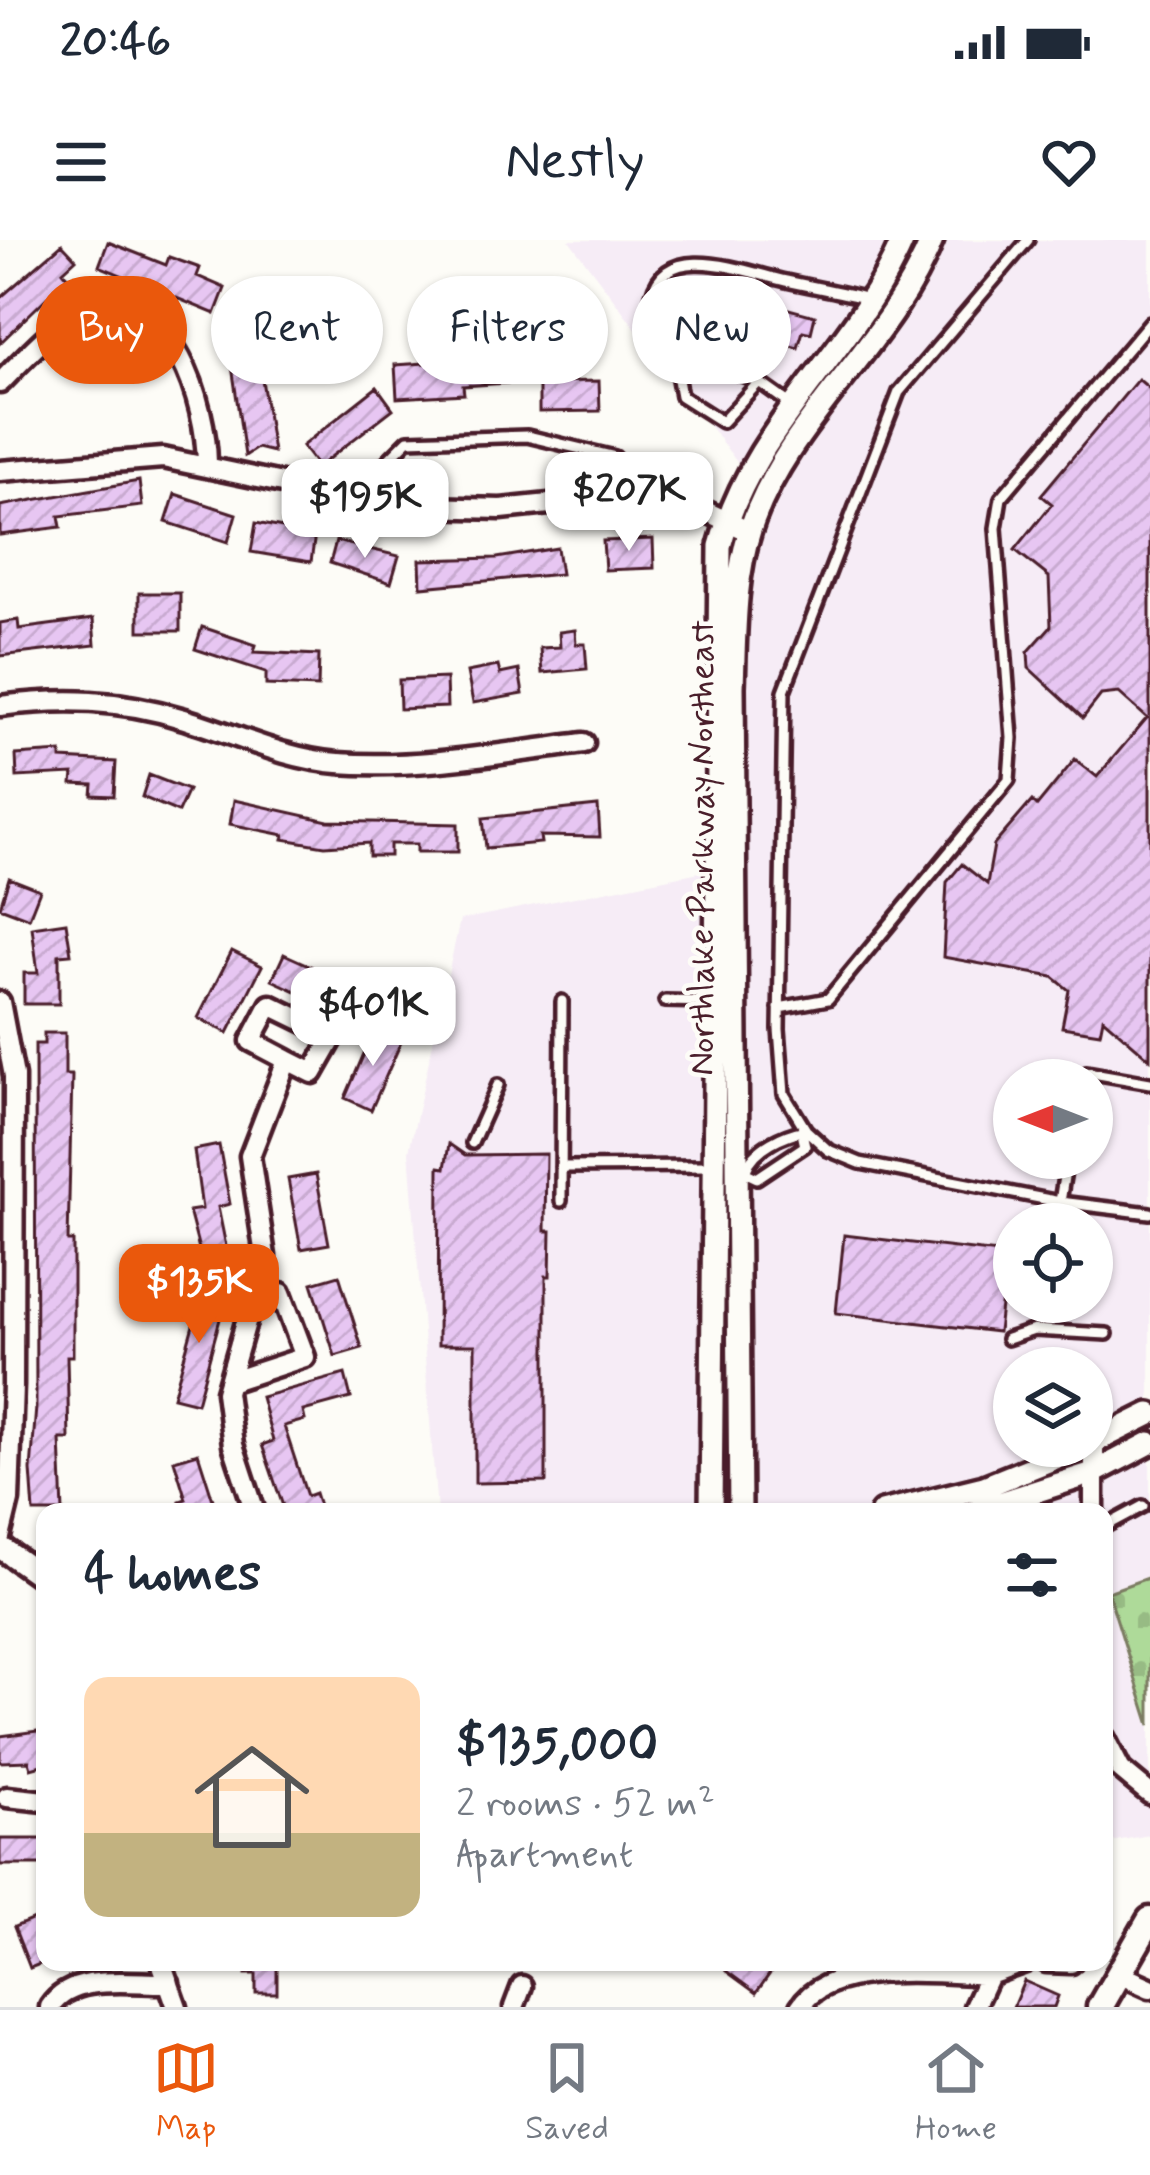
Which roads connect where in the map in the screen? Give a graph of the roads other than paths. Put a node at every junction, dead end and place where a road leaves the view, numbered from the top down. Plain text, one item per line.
1 (903, 240) edge
2 (932, 240) edge
3 (1028, 240) edge
4 (662, 276) edge
5 (771, 276) edge
6 (791, 282) edge
7 (869, 298) junction
8 (1150, 322) edge
9 (0, 383) edge
10 (679, 384) edge
11 (757, 384) edge
12 (762, 384) edge
13 (790, 404) junction
14 (207, 463) junction
15 (0, 470) edge
16 (639, 495) junction
17 (374, 502) junction
18 (727, 520) junction
19 (750, 532) junction
20 (0, 706) edge
21 (584, 743) dead end
22 (0, 1001) edge
23 (562, 1001) dead end
24 (664, 1001) dead end
25 (714, 1001) junction
26 (779, 1008) junction
27 (287, 1060) dead end
28 (1113, 1076) edge
29 (1150, 1083) edge
30 (497, 1085) dead end
31 (804, 1131) junction
32 (472, 1143) dead end
33 (561, 1167) junction
34 (732, 1169) junction
35 (1064, 1179) edge
36 (561, 1201) dead end
37 (1060, 1202) junction
38 (1150, 1213) edge
39 (255, 1292) junction
40 (1107, 1334) dead end
41 (1007, 1339) dead end
42 (229, 1382) junction
43 (1150, 1414) edge
44 (1113, 1432) edge
45 (1150, 1443) edge
46 (1033, 1467) edge
47 (1092, 1467) edge
48 (1093, 1473) junction
49 (252, 1503) edge
50 (712, 1503) edge
51 (740, 1503) edge
52 (919, 1503) edge
53 (999, 1503) edge
54 (1094, 1503) edge
55 (1143, 1506) dead end
56 (1113, 1522) edge
57 (0, 1537) edge
58 (0, 1547) edge
59 (36, 1573) edge
60 (1113, 1754) edge
61 (1150, 1794) edge
62 (7, 1797) dead end
63 (36, 1800) edge
64 (1150, 1920) edge
65 (164, 1971) edge
66 (1000, 1971) edge
67 (989, 1975) junction
68 (1121, 1976) junction
69 (169, 1983) junction
70 (522, 1986) dead end
71 (1150, 1988) edge
72 (807, 1993) edge
73 (53, 1997) edge
74 (177, 2007) edge
75 (514, 2007) edge
76 (835, 2007) edge
77 (974, 2007) edge
78 (1100, 2007) edge

1 - 7 street, Northlake Parkway Northeast
2 - 19 street, Northlake Parkway Northeast
3 - 26 lane
4 - 5 lane
6 - 7 lane
7 - 13 street, Northlake Parkway Northeast
8 - 26 lane
9 - 14 street
10 - 11 lane
12 - 13 lane
13 - 18 street, Northlake Parkway Northeast
14 - 15 street
14 - 17 street
16 - 17 street
16 - 17 lane
16 - 18 street
18 - 19 street
18 - 25 street, Northlake Parkway Northeast
19 - 34 street, Northlake Parkway Northeast
20 - 21 street
22 - 57 street
23 - 33 lane
24 - 25 lane
25 - 34 street, Northlake Parkway Northeast
26 - 31 lane
27 - 39 street
28 - 29 lane
30 - 32 lane
31 - 34 lane
31 - 34 lane
31 - 37 lane
33 - 34 lane
33 - 36 lane
34 - 50 street, Northlake Parkway Northeast
34 - 51 street, Northlake Parkway Northeast
35 - 37 lane
37 - 38 lane
39 - 42 street
39 - 42 street
40 - 41 lane
42 - 49 street
43 - 44 street
45 - 48 street
46 - 52 street
47 - 48 street
48 - 53 street
48 - 54 street
55 - 56 lane
58 - 59 street
60 - 61 street
62 - 63 street
64 - 68 main road
65 - 69 street
66 - 67 street
67 - 72 street
67 - 77 street
68 - 71 street
68 - 78 main road
69 - 73 street
69 - 74 street
70 - 75 street
72 - 76 street

